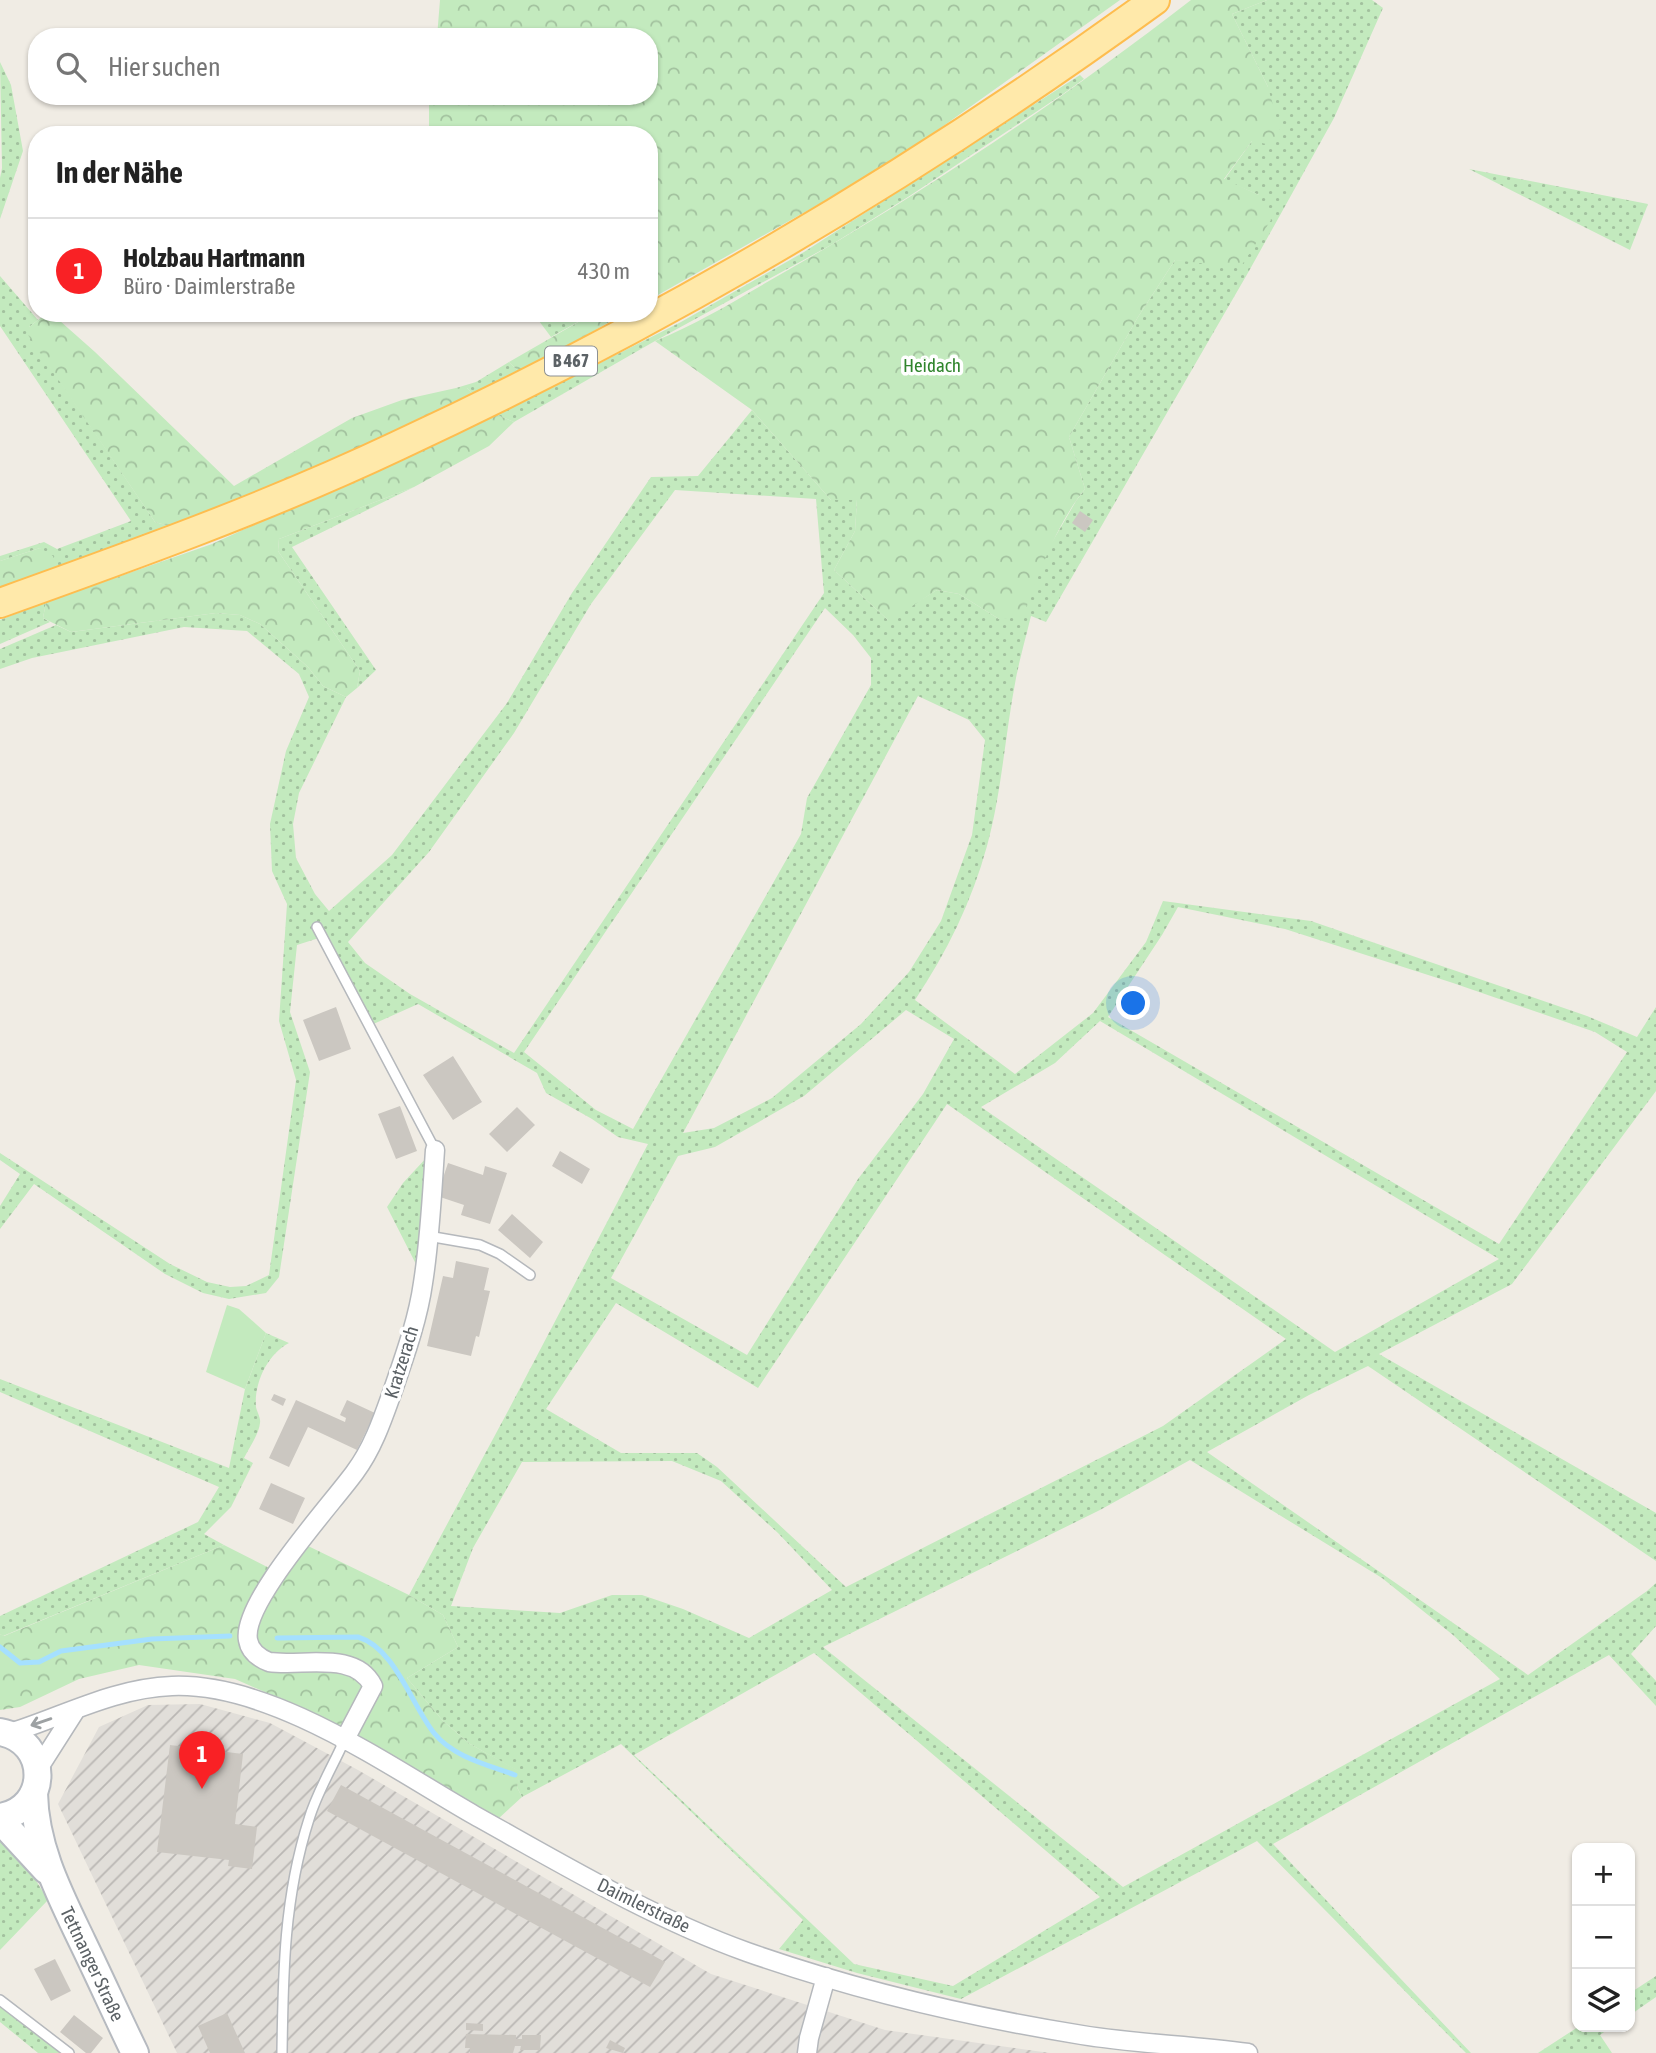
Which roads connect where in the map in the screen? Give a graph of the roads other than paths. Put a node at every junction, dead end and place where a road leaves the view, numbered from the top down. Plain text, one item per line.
1 (1155, 0) edge
2 (658, 315) edge
3 (646, 322) edge
4 (0, 603) edge
5 (317, 927) dead end
6 (435, 1150) joint
7 (428, 1236) junction
8 (530, 1275) dead end
9 (75, 1711) junction
10 (4, 1733) edge
11 (344, 1741) junction
12 (36, 1781) junction
13 (0, 1819) edge
14 (50, 1874) junction
15 (826, 1977) junction
16 (0, 2000) edge
17 (69, 2053) edge
18 (135, 2053) edge
19 (282, 2053) edge
20 (807, 2053) edge
21 (1248, 2053) edge

1 - 2 main road, B 467
3 - 4 main road, B 467
5 - 6 lane, Kratzerach
6 - 7 street, Kratzerach
7 - 8 lane
7 - 11 street, Kratzerach
9 -> 10 street, Daimlerstraße
9 - 11 street, Daimlerstraße
9 - 12 street
10 - 12 main road
11 - 15 street, Daimlerstraße
11 - 19 lane
12 - 13 main road
12 - 14 main road, Tettnanger Straße
13 - 14 main road, Tettnanger Straße
14 - 18 main road, Tettnanger Straße
15 - 20 street
15 - 21 street, Daimlerstraße
16 - 17 lane

